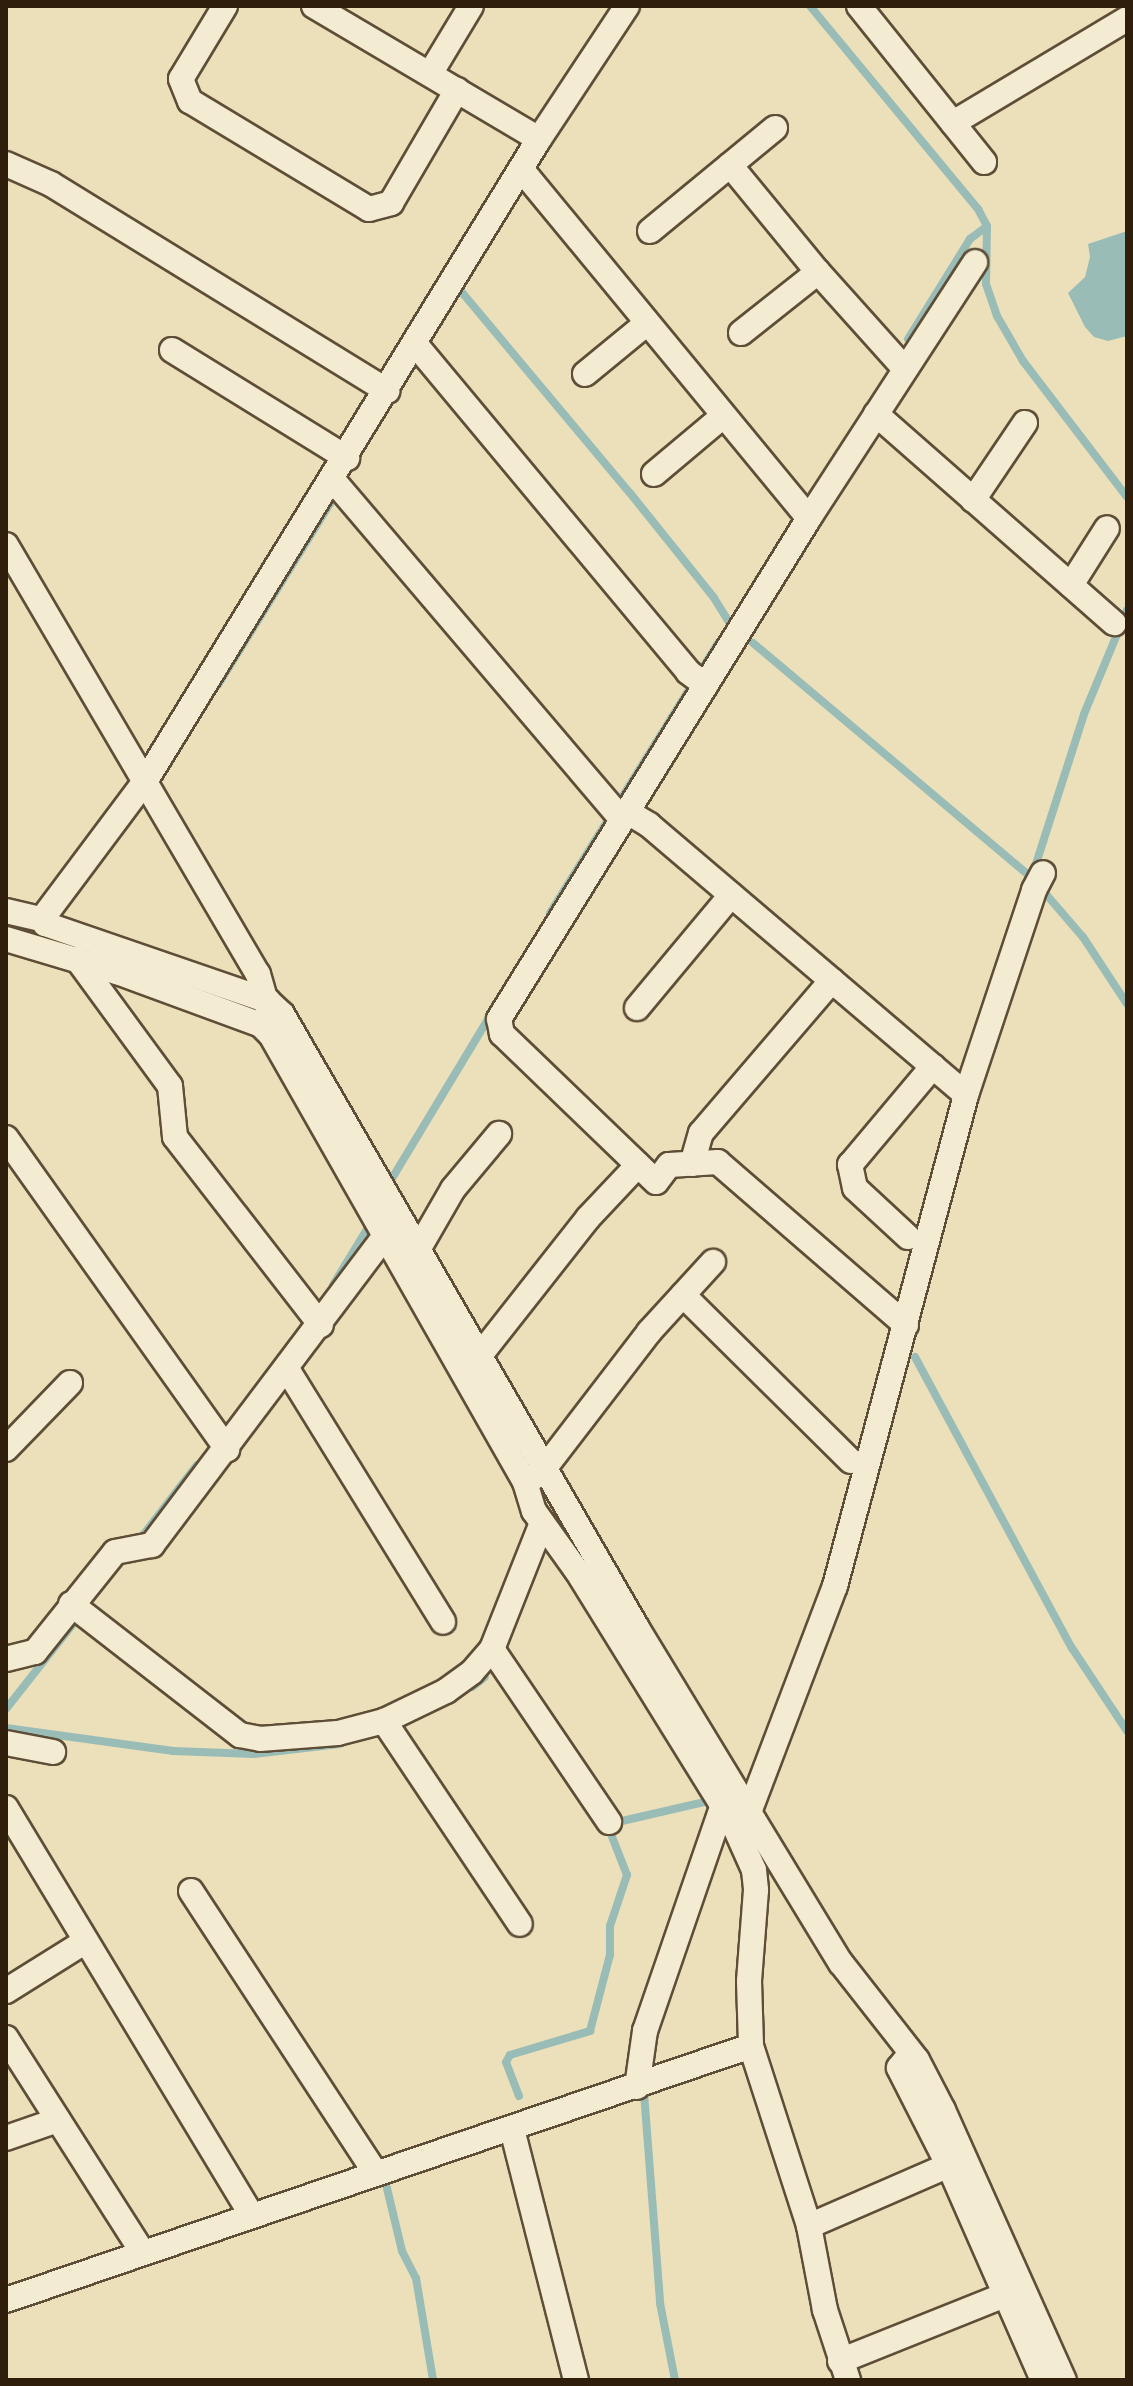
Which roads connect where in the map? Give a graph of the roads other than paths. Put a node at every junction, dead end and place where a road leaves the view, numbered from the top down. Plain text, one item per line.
1 (225, 6) edge
2 (314, 6) edge
3 (471, 6) edge
4 (627, 6) edge
5 (867, 9) edge
6 (354, 17) edge
7 (1127, 19) edge
8 (430, 74) junction
9 (457, 90) junction
10 (953, 123) junction
11 (775, 128) dead end
12 (539, 139) junction
13 (984, 162) dead end
14 (6, 164) edge
15 (730, 165) junction
16 (526, 175) junction
17 (650, 231) dead end
18 (975, 262) dead end
19 (818, 272) junction
20 (647, 323) junction
21 (741, 333) dead end
22 (420, 349) junction
23 (172, 350) dead end
24 (905, 369) junction
25 (585, 374) dead end
26 (388, 391) junction
27 (876, 414) junction
28 (723, 416) junction
29 (1025, 423) dead end
30 (347, 458) junction
31 (654, 474) dead end
32 (338, 485) junction
33 (973, 500) junction
34 (809, 518) junction
35 (1107, 528) dead end
36 (6, 545) edge
37 (1071, 585) junction
38 (1114, 623) dead end
39 (699, 679) junction
40 (149, 785) junction
41 (618, 812) junction
42 (1039, 881) dead end
43 (731, 895) junction
44 (6, 911) edge
45 (47, 923) junction
46 (6, 939) edge
47 (77, 959) junction
48 (832, 980) junction
49 (637, 1008) dead end
50 (266, 1014) junction
51 (933, 1066) junction
52 (963, 1092) junction
53 (499, 1134) dead end
54 (6, 1138) edge
55 (692, 1164) junction
56 (638, 1165) junction
57 (386, 1234) junction
58 (908, 1237) dead end
59 (410, 1254) junction
60 (713, 1262) dead end
61 (683, 1295) junction
62 (315, 1317) junction
63 (901, 1321) junction
64 (470, 1361) junction
65 (287, 1369) junction
66 (70, 1383) dead end
67 (221, 1441) junction
68 (6, 1449) edge
69 (851, 1461) dead end
70 (536, 1475) junction
71 (542, 1523) junction
72 (79, 1610) junction
73 (443, 1622) dead end
74 (492, 1649) junction
75 (6, 1659) edge
76 (388, 1727) junction
77 (6, 1743) edge
78 (53, 1752) dead end
79 (6, 1808) edge
80 (737, 1815) junction
81 (609, 1822) dead end
82 (191, 1891) dead end
83 (520, 1924) dead end
84 (86, 1941) junction
85 (6, 1991) edge
86 (6, 2038) edge
87 (751, 2046) junction
88 (637, 2087) junction
89 (58, 2120) junction
90 (512, 2129) junction
91 (6, 2138) edge
92 (959, 2160) junction
93 (376, 2174) junction
94 (252, 2216) junction
95 (809, 2226) junction
96 (143, 2253) junction
97 (1013, 2292) junction
98 (6, 2300) edge
99 (844, 2371) edge
100 (576, 2380) edge
101 (1043, 2380) edge
102 (1064, 2380) edge

1 - 9 street
2 - 6 street
3 - 8 street
4 - 12 street
5 - 10 street
6 - 8 street
7 - 10 street
8 - 9 street
9 - 12 street
10 - 13 street
11 - 15 street
12 - 16 street
14 - 26 street
15 - 17 street
15 - 19 street
16 - 20 street
16 - 22 street
18 - 24 street
19 - 21 street
19 - 24 street
20 - 25 street
20 - 28 street
22 - 26 street
22 - 39 street
23 - 30 street
24 - 27 street
26 - 30 street
27 - 33 street
27 - 34 street
28 - 31 street
28 - 34 street
29 - 33 street
30 - 32 street
32 - 40 street
32 - 41 street
33 - 37 street
34 - 39 street
35 - 37 street
36 - 40 street
37 - 38 street
39 - 41 street
40 - 45 street
40 - 50 street
41 - 43 street
41 - 56 street
42 - 52 street
43 - 48 street
43 - 49 street
44 - 45 street
45 - 50 street
46 - 47 street
47 - 50 street
47 - 62 street
48 - 51 street
48 - 55 street
50 - 57 street
50 - 59 street
51 - 52 street
51 - 58 street
52 - 63 street
53 - 59 street
54 - 67 street
55 - 56 street
55 - 63 street
56 - 64 street
57 - 59 street
57 - 62 street
59 - 64 street
60 - 61 street
61 - 69 street
61 - 70 street
62 - 65 street
63 - 80 street
64 - 70 street
65 - 67 street
65 - 73 street
66 - 68 street
67 - 72 street
70 - 71 street
70 - 80 street
71 - 74 street
71 - 80 street
72 - 75 street
72 - 76 street
74 - 76 street
74 - 81 street
76 - 83 street
77 - 78 street
79 - 84 street
80 - 87 street
80 - 88 street
80 - 92 street
82 - 93 street
84 - 85 street
84 - 94 street
86 - 89 street
87 - 88 street
87 - 95 street
88 - 90 street
89 - 91 street
89 - 96 street
90 - 93 street
90 - 100 street
92 - 95 street
92 - 97 street
93 - 94 street
94 - 96 street
95 - 99 street
96 - 98 street
97 - 99 street
97 - 101 street
97 - 102 street

